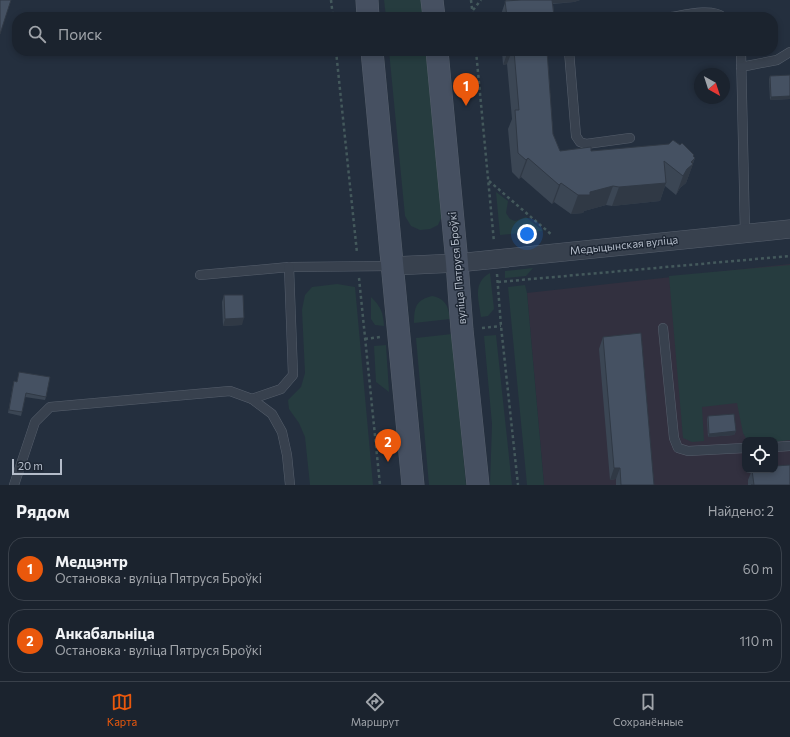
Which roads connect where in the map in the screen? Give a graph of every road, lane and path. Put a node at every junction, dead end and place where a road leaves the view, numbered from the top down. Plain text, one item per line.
1 (331, 0) edge
2 (367, 0) edge
3 (432, 0) edge
4 (471, 0) edge
5 (481, 0) edge
6 (472, 11) joint
7 (332, 12) edge
8 (368, 12) edge
9 (433, 12) edge
10 (790, 52) edge
11 (372, 56) edge
12 (437, 56) edge
13 (568, 56) edge
14 (741, 56) edge
15 (741, 67) junction
16 (630, 138) dead end
17 (488, 180) dead end
18 (790, 229) edge
19 (745, 233) junction
20 (552, 235) dead end
21 (790, 256) edge
22 (457, 263) junction
23 (392, 266) junction
24 (289, 267) junction
25 (200, 275) dead end
26 (498, 282) dead end
27 (501, 326) dead end
28 (482, 328) dead end
29 (663, 328) dead end
30 (387, 337) dead end
31 (365, 339) dead end
32 (252, 399) junction
33 (790, 446) edge
34 (778, 447) edge
35 (742, 448) edge
36 (14, 485) edge
37 (290, 485) edge
38 (413, 485) edge
39 (478, 485) edge

1 - 7 path
2 - 8 main road
3 - 9 main road
4 - 6 path
5 - 6 path
10 - 15 lane
11 - 23 main road
12 - 22 main road, вуліца Пятруся Броўкі
13 - 16 lane
14 - 15 lane
15 - 19 lane
17 - 20 path
18 - 19 street, Медыцынская вуліца
19 - 22 street, Медыцынская вуліца
21 - 26 path
22 - 23 street, Медыцынская вуліца
22 - 39 main road, вуліца Пятруся Броўкі
23 - 24 lane
23 - 38 main road
24 - 25 lane
24 - 32 lane
27 - 28 path
29 - 35 lane
30 - 31 path
32 - 36 lane
32 - 37 lane
33 - 34 lane

